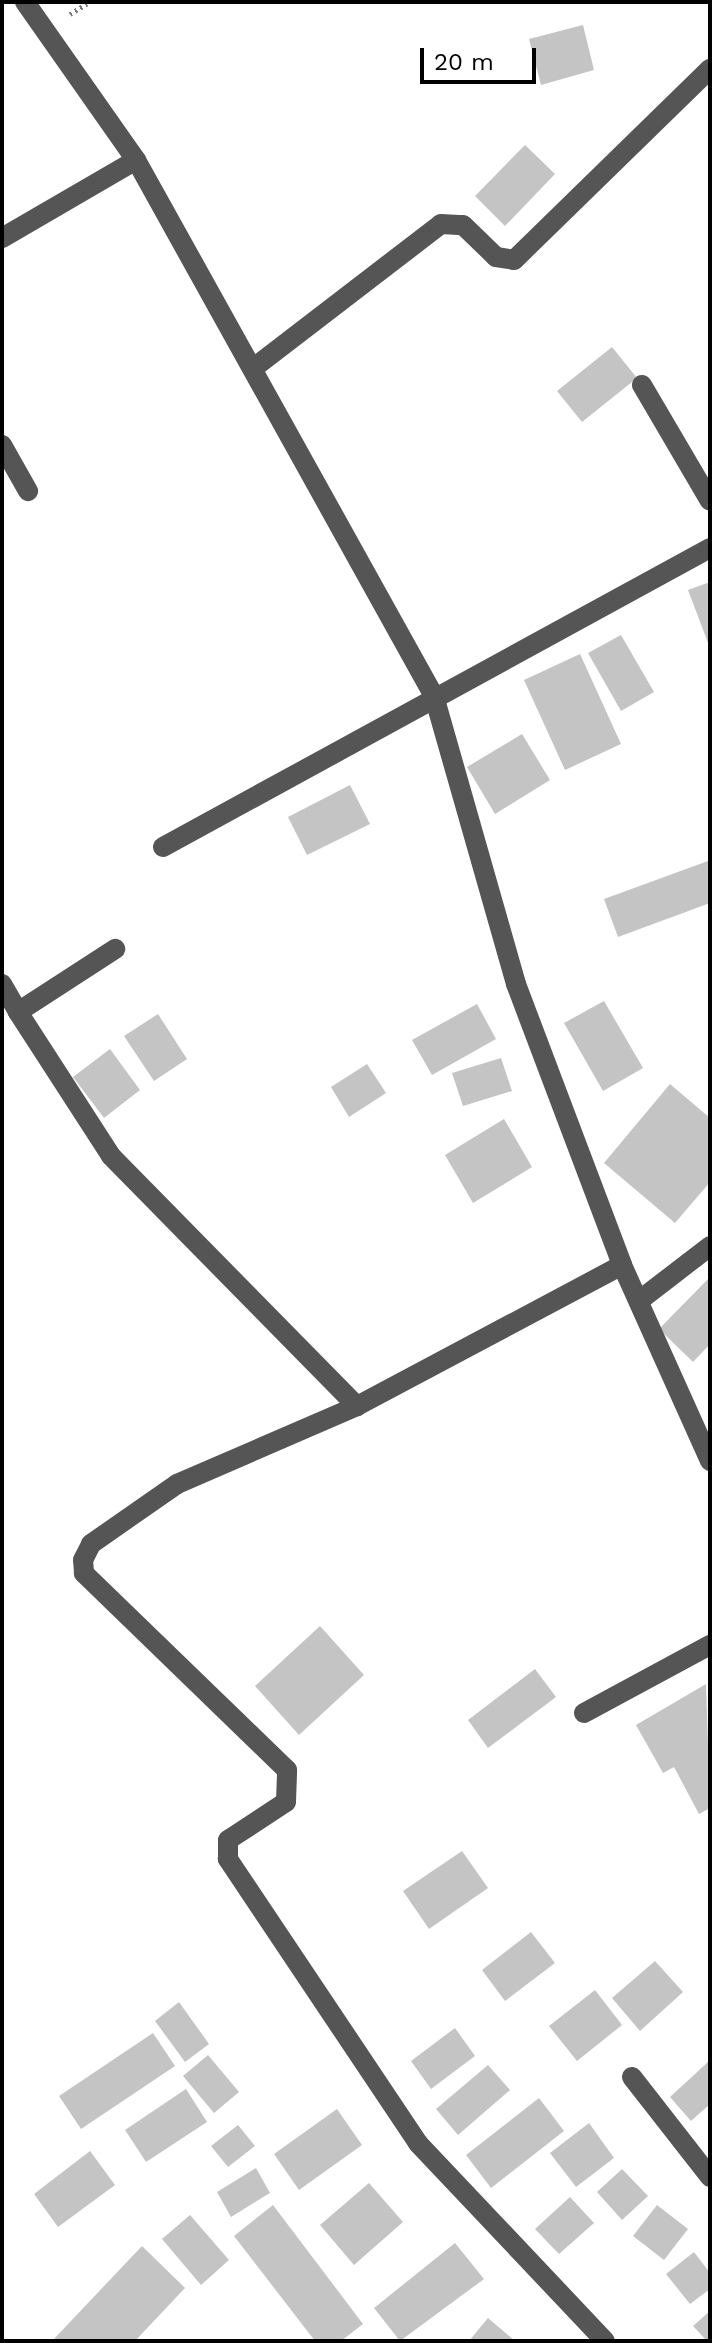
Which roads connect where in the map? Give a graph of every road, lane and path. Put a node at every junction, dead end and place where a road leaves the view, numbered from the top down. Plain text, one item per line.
1 (25, 2) edge
2 (710, 69) edge
3 (136, 160) junction
4 (2, 238) edge
5 (256, 366) junction
6 (642, 385) dead end
7 (2, 445) edge
8 (28, 491) dead end
9 (710, 501) edge
10 (710, 548) edge
11 (434, 696) junction
12 (163, 847) dead end
13 (115, 949) dead end
14 (2, 984) edge
15 (18, 1012) junction
16 (710, 1246) edge
17 (622, 1265) junction
18 (640, 1300) junction
19 (357, 1406) junction
20 (710, 1461) edge
21 (710, 1645) edge
22 (584, 1713) dead end
23 (632, 2077) dead end
24 (710, 2177) edge
25 (605, 2341) edge

1 - 3 street
2 - 5 street
3 - 4 street
3 - 5 street
5 - 11 street
6 - 9 street
7 - 8 street
10 - 11 street
11 - 12 street
11 - 17 street
13 - 15 street
14 - 15 street
15 - 19 street
16 - 18 street
17 - 18 street
17 - 19 street
18 - 20 street
19 - 25 street
21 - 22 street
23 - 24 street

